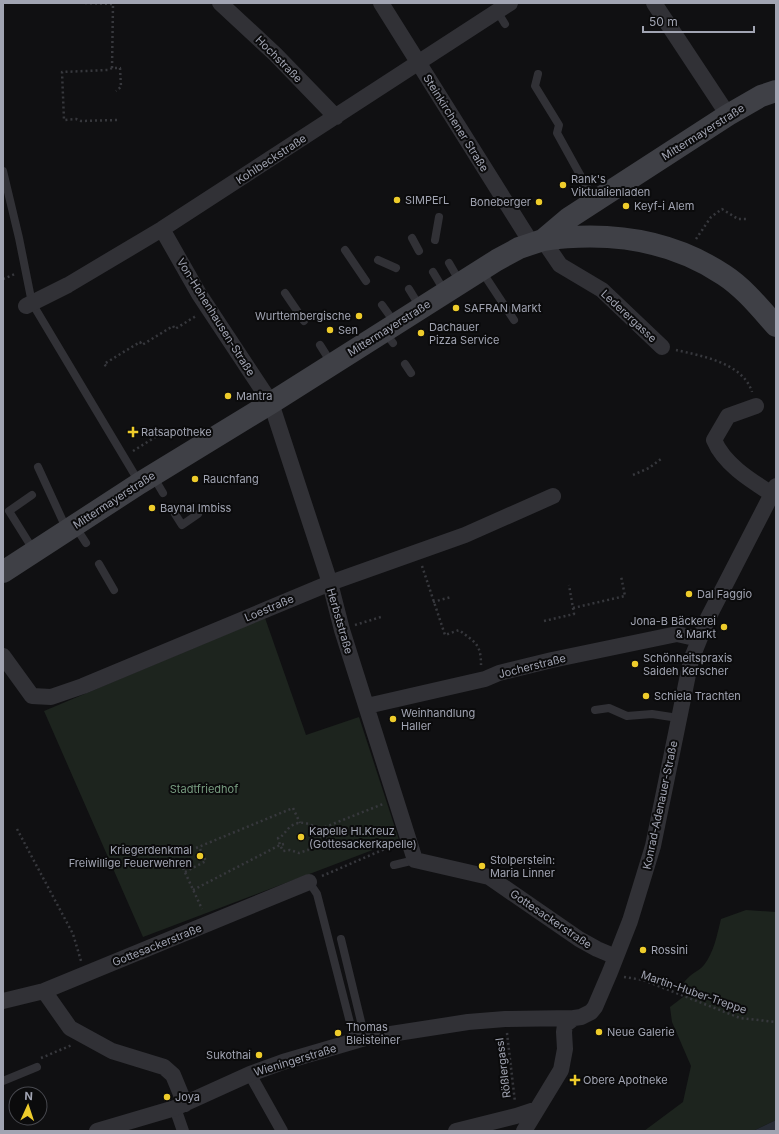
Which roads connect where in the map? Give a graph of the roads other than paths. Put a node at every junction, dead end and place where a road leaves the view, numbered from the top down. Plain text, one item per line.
1 (220, 3) edge
2 (381, 3) edge
3 (654, 3) edge
4 (504, 13) edge
5 (418, 63) junction
6 (538, 74) dead end
7 (776, 91) edge
8 (728, 115) junction
9 (336, 117) junction
10 (3, 171) edge
11 (595, 201) junction
12 (439, 217) dead end
13 (162, 229) junction
14 (412, 238) dead end
15 (435, 240) dead end
16 (537, 242) junction
17 (345, 250) dead end
18 (419, 250) dead end
19 (378, 260) dead end
20 (449, 263) dead end
21 (396, 268) dead end
22 (481, 270) junction
23 (433, 272) dead end
24 (366, 281) dead end
25 (453, 288) junction
26 (409, 289) dead end
27 (284, 293) dead end
28 (29, 305) junction
29 (382, 305) dead end
30 (420, 308) junction
31 (514, 320) dead end
32 (304, 321) dead end
33 (776, 326) edge
34 (391, 333) junction
35 (320, 345) dead end
36 (662, 347) road end
37 (332, 364) junction
38 (405, 364) dead end
39 (412, 373) dead end
40 (271, 403) junction
41 (756, 406) road end
42 (38, 467) dead end
43 (152, 484) junction
44 (774, 490) edge
45 (32, 495) dead end
46 (552, 496) dead end
47 (175, 514) dead end
48 (198, 514) dead end
49 (76, 533) junction
50 (35, 551) junction
51 (99, 564) dead end
52 (3, 572) edge
53 (330, 583) junction
54 (114, 590) dead end
55 (699, 639) junction
56 (3, 656) edge
57 (367, 706) junction
58 (595, 710) dead end
59 (678, 718) junction
60 (415, 860) junction
61 (394, 865) dead end
62 (309, 882) joint
63 (341, 940) dead end
64 (616, 957) junction
65 (44, 992) junction
66 (3, 1001) edge
67 (574, 1018) junction
68 (360, 1040) junction
69 (37, 1066) road end
70 (250, 1074) junction
71 (3, 1080) edge
72 (180, 1106) junction
73 (537, 1109) junction
74 (97, 1131) edge
75 (183, 1131) edge
76 (282, 1131) edge
77 (458, 1131) edge
78 (524, 1131) edge

1 - 9 street, Hochstraße
2 - 5 street, Steinkirchener Straße
3 - 8 street
4 - 5 street, Kohlbeckstraße
5 - 9 street, Kohlbeckstraße
5 - 16 street, Steinkirchener Straße
6 - 11 lane
7 - 8 main road, Mittermayerstraße
8 - 11 main road, Mittermayerstraße
9 - 13 street, Kohlbeckstraße
10 - 28 lane
11 - 16 main road, Mittermayerstraße
12 - 15 lane
13 - 28 street, Kohlbeckstraße
13 - 40 street, Von-Hohenhausen-Straße
14 - 18 lane
16 - 22 main road, Mittermayerstraße
16 - 33 main road
16 - 36 street, Lederergasse
17 - 24 lane
19 - 21 lane
20 - 25 lane
22 - 25 main road, Mittermayerstraße
22 - 31 lane
23 - 25 lane
25 - 30 main road, Mittermayerstraße
26 - 30 lane
27 - 32 lane
28 - 43 lane
29 - 34 lane
30 - 34 main road, Mittermayerstraße
34 - 37 main road, Mittermayerstraße
35 - 37 lane
37 - 40 main road, Mittermayerstraße
38 - 39 lane
40 - 43 main road, Mittermayerstraße
40 - 53 street, Herbststraße
41 - 44 street
42 - 49 lane
43 - 49 main road, Mittermayerstraße
44 - 55 street, Konrad-Adenauer-Straße
45 - 50 lane
46 - 53 street, Loestraße
47 - 48 lane
49 - 50 main road, Mittermayerstraße
50 - 52 main road, Mittermayerstraße
51 - 54 lane
53 - 56 street, Loestraße
53 - 57 street, Herbststraße
55 - 57 street, Jocherstraße
55 - 59 street, Konrad-Adenauer-Straße
57 - 60 street, Herbststraße
58 - 59 lane
59 - 64 street, Konrad-Adenauer-Straße
60 - 61 lane
60 - 64 street, Gottesackerstraße
62 - 65 street, Gottesackerstraße
62 - 68 lane
63 - 68 lane
64 - 67 street, Konrad-Adenauer-Straße
65 - 66 street, Gottesackerstraße
65 - 72 street
67 - 68 street, Wieningerstraße
67 - 73 street
68 - 70 street, Wieningerstraße
69 - 71 lane
70 - 72 street, Wieningerstraße
70 - 76 street
72 - 74 street, Wieningerstraße
72 - 75 street
73 - 77 street
73 - 78 street

